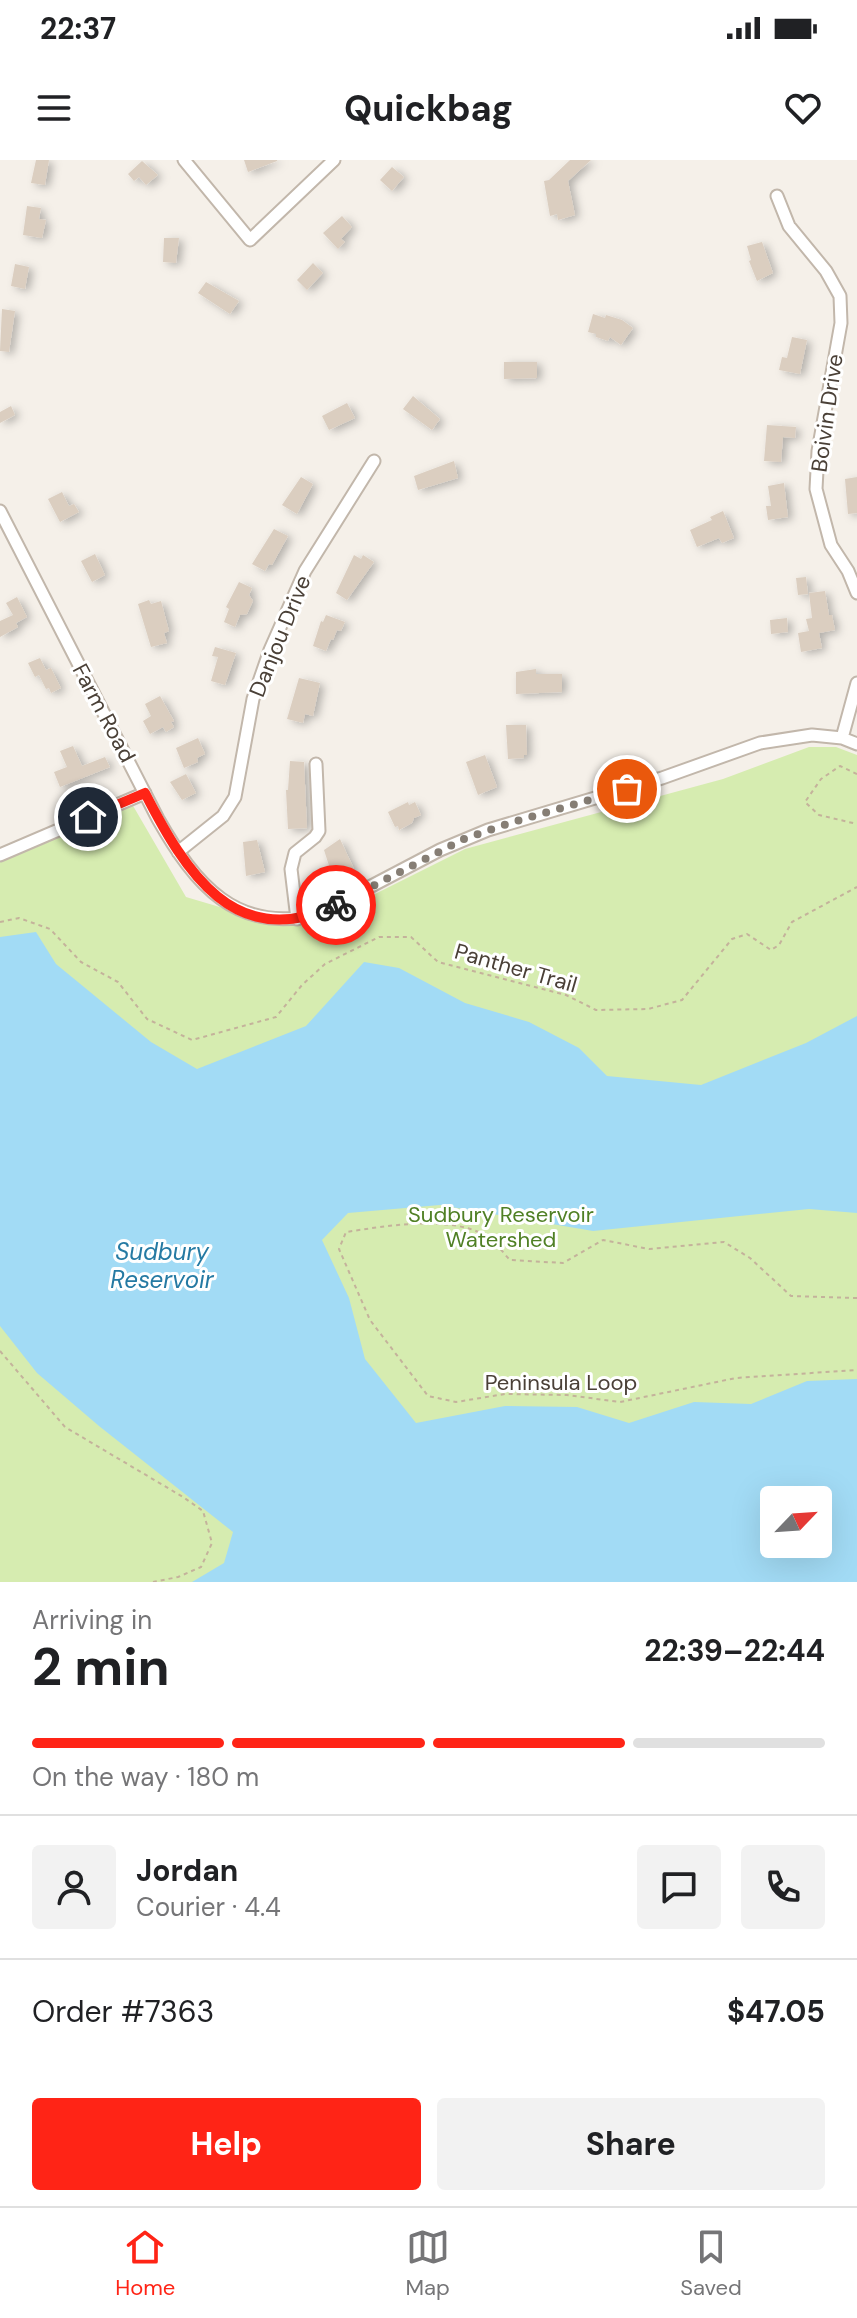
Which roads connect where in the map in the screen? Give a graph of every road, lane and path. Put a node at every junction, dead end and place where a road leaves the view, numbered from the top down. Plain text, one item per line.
1 (184, 160) edge
2 (334, 160) edge
3 (777, 196) dead end
4 (374, 461) dead end
5 (0, 511) edge
6 (857, 593) edge
7 (857, 683) edge
8 (842, 738) junction
9 (857, 744) edge
10 (316, 764) dead end
11 (857, 774) edge
12 (145, 793) junction
13 (857, 824) edge
14 (178, 852) junction
15 (0, 855) edge
16 (857, 887) edge
17 (297, 919) junction
18 (0, 922) edge
19 (857, 1298) edge
20 (0, 1351) edge
21 (857, 1370) edge
22 (153, 1582) edge

1 - 2 street
3 - 6 street, Boivin Drive
4 - 14 street, Danjou Drive
5 - 12 street, Farm Road
7 - 8 street
8 - 9 street, Farm Road
8 - 17 street, Farm Road
10 - 17 street
11 - 13 path
12 - 14 street, Farm Road
12 - 15 street
14 - 17 street, Farm Road
16 - 18 path, Panther Trail
19 - 21 path, Peninsula Loop
20 - 22 path

